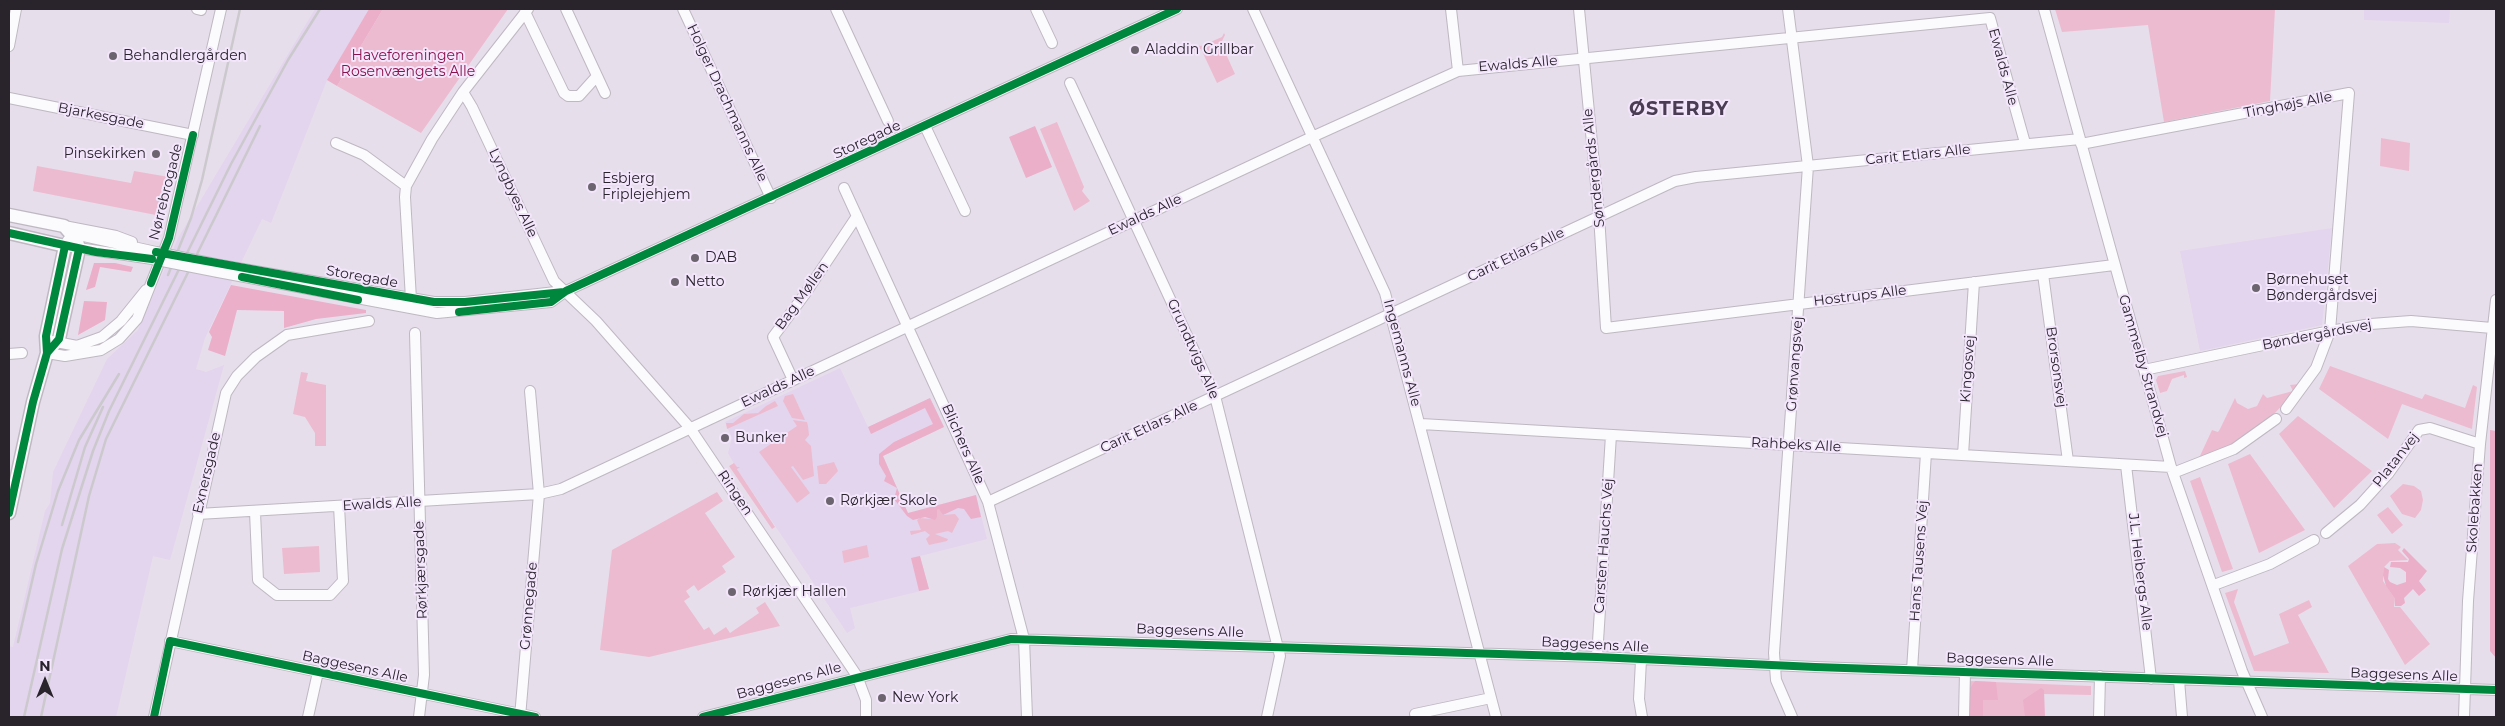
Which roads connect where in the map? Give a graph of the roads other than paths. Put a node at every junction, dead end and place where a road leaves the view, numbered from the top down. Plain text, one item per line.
1 (16, 9) edge
2 (221, 9) edge
3 (566, 9) edge
4 (683, 9) edge
5 (836, 9) edge
6 (1036, 9) edge
7 (1177, 9) edge
8 (1253, 9) edge
9 (1451, 9) edge
10 (1579, 9) edge
11 (1788, 9) edge
12 (2044, 9) edge
13 (526, 10) edge
14 (1791, 37) junction
15 (1052, 43) dead end
16 (9, 46) edge
17 (1583, 58) junction
18 (1458, 71) junction
19 (597, 76) junction
20 (1070, 83) dead end
21 (463, 92) junction
22 (605, 93) dead end
23 (9, 98) edge
24 (888, 120) dead end
25 (926, 126) junction
26 (193, 135) junction
27 (1312, 137) junction
28 (336, 142) dead end
29 (2080, 142) junction
30 (2025, 143) junction
31 (1808, 166) junction
32 (406, 186) junction
33 (844, 188) dead end
34 (771, 198) junction
35 (9, 210) edge
36 (965, 210) dead end
37 (9, 215) edge
38 (1600, 215) junction
39 (857, 216) junction
40 (1134, 221) junction
41 (58, 225) junction
42 (9, 233) edge
43 (74, 236) junction
44 (66, 246) junction
45 (79, 248) junction
46 (154, 255) junction
47 (2114, 265) junction
48 (219, 268) junction
49 (2043, 274) junction
50 (1974, 282) junction
51 (566, 291) junction
52 (411, 299) junction
53 (2496, 300) edge
54 (1799, 304) junction
55 (1392, 313) junction
56 (369, 321) dead end
57 (909, 325) junction
58 (1606, 328) joint
59 (2492, 328) junction
60 (2330, 331) junction
61 (415, 333) dead end
62 (50, 345) junction
63 (22, 353) dead end
64 (9, 354) edge
65 (2144, 370) junction
66 (793, 380) junction
67 (530, 391) dead end
68 (1215, 396) junction
69 (2286, 409) dead end
70 (2276, 419) dead end
71 (1421, 424) junction
72 (690, 428) junction
73 (1611, 435) junction
74 (2480, 444) junction
75 (1789, 445) junction
76 (1926, 453) junction
77 (1963, 455) junction
78 (2068, 461) junction
79 (2126, 464) junction
80 (2172, 470) junction
81 (538, 494) junction
82 (419, 502) junction
83 (988, 502) junction
84 (339, 506) junction
85 (9, 512) edge
86 (255, 512) junction
87 (198, 514) junction
88 (2326, 533) dead end
89 (2314, 540) dead end
90 (2214, 585) junction
91 (1024, 639) junction
92 (170, 641) junction
93 (1277, 646) junction
94 (1480, 654) junction
95 (1596, 656) junction
96 (1640, 660) junction
97 (1774, 664) junction
98 (1912, 670) junction
99 (318, 672) junction
100 (1965, 672) junction
101 (857, 676) junction
102 (2100, 676) junction
103 (2151, 679) junction
104 (2179, 680) junction
105 (2248, 682) junction
106 (2465, 690) junction
107 (2496, 690) edge
108 (423, 695) junction
109 (1491, 698) junction
110 (1415, 714) dead end
111 (520, 716) edge
112 (154, 717) edge
113 (308, 717) edge
114 (419, 717) edge
115 (535, 717) edge
116 (702, 717) edge
117 (866, 717) edge
118 (1026, 717) edge
119 (1267, 717) edge
120 (1496, 717) edge
121 (1642, 717) edge
122 (1792, 717) edge
123 (1964, 717) edge
124 (2100, 717) edge
125 (2182, 717) edge
126 (2262, 717) edge
127 (2464, 717) edge

1 - 16 street
2 - 26 street, Nørrebrogade
3 - 19 street
4 - 34 street, Holger Drachmanns Alle
5 - 24 street
6 - 15 street
7 - 25 street, Storegade
8 - 27 street, Ingemanns Alle
9 - 18 street
10 - 17 street, Søndergårds Alle
11 - 14 street, Grønvangsvej
12 - 29 street, Gammelby Strandvej
13 - 19 street
13 - 21 street
14 - 17 street, Ewalds Alle
14 - 30 street, Ewalds Alle
14 - 31 street, Grønvangsvej
17 - 18 street, Ewalds Alle
17 - 38 street, Søndergårds Alle
18 - 27 street, Ewalds Alle
19 - 22 street
20 - 40 street, Grundtvigs Alle
21 - 32 street
21 - 51 street, Lyngbyes Alle
23 - 26 street, Bjarkesgade
25 - 34 street, Storegade
25 - 36 street
26 - 62 street, Nørrebrogade
27 - 40 street, Ewalds Alle
27 - 55 street, Ingemanns Alle
28 - 32 street
29 - 30 street, Carit Etlars Alle
29 - 47 street, Gammelby Strandvej
29 - 60 street, Tinghøjs Alle
30 - 31 street, Carit Etlars Alle
31 - 38 street, Carit Etlars Alle
31 - 54 street, Grønvangsvej
32 - 52 street
33 - 39 street, Blichers Alle
34 - 51 street, Storegade
35 - 41 main road
37 - 41 main road
38 - 55 street, Carit Etlars Alle
38 - 58 street, Søndergårds Alle
39 - 57 street, Blichers Alle
39 - 66 street, Bag Møllen
40 - 57 street, Ewalds Alle
40 - 68 street, Grundtvigs Alle
41 - 43 main road
41 - 46 street, Storegade
42 - 44 main road
43 - 44 street
43 - 45 main road
43 - 46 street, Storegade
44 - 45 street, Storegade
44 - 62 main road
45 - 46 street, Storegade
45 - 62 main road
46 - 48 street, Storegade, bridge
47 - 49 street, Hostrups Alle
47 - 65 street, Gammelby Strandvej
48 - 51 street, Storegade
48 - 52 street, Storegade
49 - 50 street, Hostrups Alle
49 - 78 street, Brorsonsvej
50 - 54 street, Hostrups Alle
50 - 77 street, Kingosvej
51 - 52 street, Storegade
51 - 72 street, Ringen
53 - 59 street, Skolebakken
54 - 58 street, Hostrups Alle
54 - 75 street, Grønvangsvej
55 - 68 street, Carit Etlars Alle
55 - 71 street, Ingemanns Alle
56 - 87 street, Exnersgade
57 - 66 street, Ewalds Alle
57 - 83 street, Blichers Alle
59 - 60 street, Bøndergårdsvej
59 - 74 street, Skolebakken
60 - 65 street, Bøndergårdsvej
60 - 69 street
61 - 82 street, Rørkjærsgade
62 - 85 main road
63 - 64 street
65 - 80 street, Gammelby Strandvej
66 - 72 street, Ewalds Alle
67 - 81 street, Grønnegade
68 - 83 street, Carit Etlars Alle
68 - 93 street, Grundtvigs Alle
70 - 80 street
71 - 73 street, Rahbeks Alle
71 - 94 street, Ingemanns Alle
72 - 81 street, Ewalds Alle
72 - 101 street, Ringen
73 - 75 street, Rahbeks Alle
73 - 95 street, Carsten Hauchs Vej
74 - 88 street, Platanvej
74 - 106 street, Skolebakken
75 - 76 street, Rahbeks Alle
75 - 97 street, Grønvangsvej
76 - 77 street, Rahbeks Alle
76 - 98 street, Hans Tausens Vej
77 - 78 street, Rahbeks Alle
78 - 79 street, Rahbeks Alle
79 - 80 street, Rahbeks Alle
79 - 103 street, J.L. Heibergs Alle
80 - 90 street, Gammelby Strandvej
81 - 82 street, Ewalds Alle
81 - 111 street, Grønnegade
82 - 84 street, Ewalds Alle
82 - 108 street, Rørkjærsgade
83 - 91 street, Blichers Alle
84 - 86 street, Ewalds Alle
84 - 86 street
86 - 87 street, Ewalds Alle
87 - 92 street, Exnersgade
89 - 90 street
90 - 105 street, Gammelby Strandvej
91 - 93 street, Baggesens Alle
91 - 101 street, Baggesens Alle
91 - 118 street, Blichers Alle
92 - 99 street, Baggesens Alle
92 - 112 street, Exnersgade
93 - 94 street, Baggesens Alle
93 - 119 street, Grundtvigs Alle
94 - 95 street, Baggesens Alle
94 - 109 street, Ingemanns Alle
95 - 96 street, Baggesens Alle
96 - 97 street, Baggesens Alle
96 - 121 street
97 - 98 street, Baggesens Alle
97 - 122 street, Grønvangsvej
98 - 100 street, Baggesens Alle
99 - 108 street, Baggesens Alle
99 - 113 street
100 - 102 street, Baggesens Alle
100 - 123 street
101 - 116 street, Baggesens Alle
101 - 117 street, Ringen
102 - 103 street, Baggesens Alle
102 - 124 street
103 - 104 street, Baggesens Alle
104 - 105 street, Baggesens Alle
104 - 125 street
105 - 106 street, Baggesens Alle
105 - 126 street, Gammelby Strandvej
106 - 107 street, Baggesens Alle
106 - 127 street, Skolebakken
108 - 111 street, Baggesens Alle
108 - 114 street, Rørkjærsgade
109 - 110 street
109 - 120 street, Ingemanns Alle
111 - 115 street, Baggesens Alle

